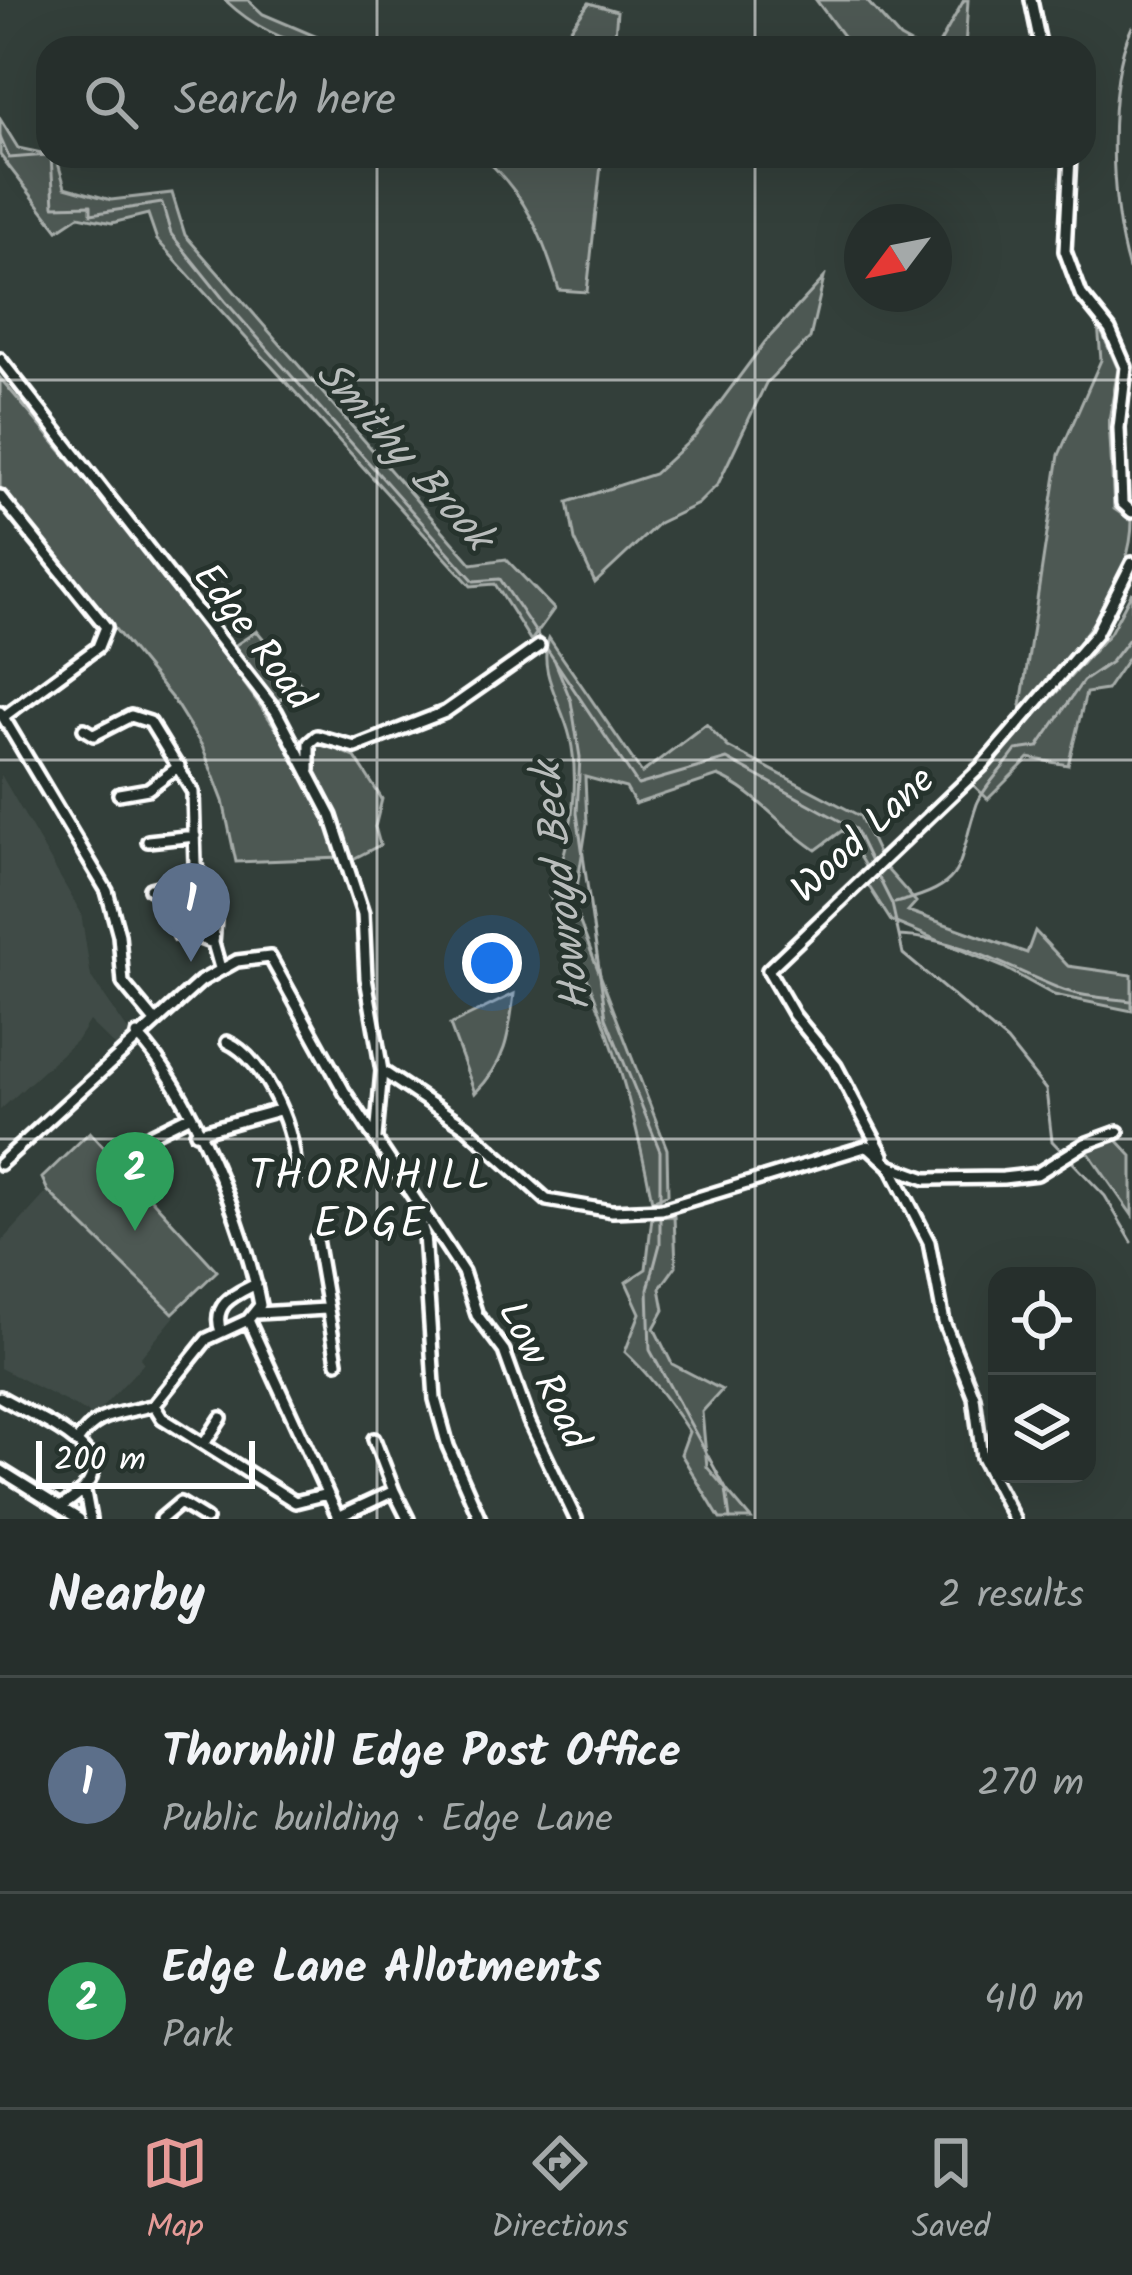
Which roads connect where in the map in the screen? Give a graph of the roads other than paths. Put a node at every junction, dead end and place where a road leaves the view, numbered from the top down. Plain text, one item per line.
1 (1031, 0) edge
2 (1038, 36) edge
3 (1069, 168) edge
4 (0, 359) edge
5 (0, 496) edge
6 (1132, 512) edge
7 (1132, 563) edge
8 (538, 646) dead end
9 (2, 714) edge
10 (91, 736) dead end
11 (179, 766) junction
12 (310, 775) junction
13 (119, 794) dead end
14 (195, 836) junction
15 (148, 841) dead end
16 (200, 876) junction
17 (150, 889) dead end
18 (180, 936) dead end
19 (213, 943) junction
20 (220, 968) junction
21 (153, 1019) junction
22 (136, 1035) junction
23 (227, 1042) dead end
24 (382, 1071) junction
25 (279, 1110) junction
26 (189, 1116) junction
27 (1118, 1132) dead end
28 (196, 1133) junction
29 (376, 1137) junction
30 (871, 1143) junction
31 (116, 1152) dead end
32 (888, 1163) junction
33 (0, 1165) edge
34 (295, 1177) dead end
35 (413, 1201) junction
36 (316, 1239) dead end
37 (256, 1284) junction
38 (326, 1309) junction
39 (253, 1317) junction
40 (221, 1332) junction
41 (337, 1362) dead end
42 (0, 1397) edge
43 (154, 1405) junction
44 (221, 1418) dead end
45 (374, 1439) dead end
46 (77, 1442) junction
47 (204, 1444) junction
48 (0, 1470) edge
49 (394, 1491) junction
50 (85, 1492) junction
51 (327, 1494) junction
52 (60, 1507) junction
53 (339, 1518) edge
54 (79, 1519) edge
55 (90, 1519) edge
56 (161, 1519) edge
57 (206, 1519) edge
58 (408, 1519) edge
59 (480, 1519) edge
60 (576, 1519) edge
61 (1014, 1519) edge

1 - 2 street
3 - 6 street
4 - 12 street, Edge Road
5 - 9 street
7 - 30 street, Wood Lane
8 - 12 street
9 - 21 street
10 - 11 street
11 - 13 street
11 - 14 street
12 - 24 street, Edge Road
14 - 15 street
14 - 16 street
16 - 17 street
16 - 19 street
18 - 19 street
19 - 20 street
20 - 21 street
20 - 29 street
21 - 22 street
22 - 26 street
22 - 33 street
23 - 25 street
24 - 29 street, Edge Road
24 - 30 street
25 - 28 street
25 - 34 street
26 - 28 street
26 - 31 street
27 - 32 street
28 - 37 street
29 - 35 street
30 - 32 street
32 - 61 street
35 - 59 street
35 - 60 street, Low Road
36 - 38 street
37 - 39 street
37 - 40 street
38 - 39 street
38 - 41 street
39 - 40 street
39 - 51 street
40 - 43 street
42 - 46 street
43 - 46 street
43 - 47 street
44 - 47 street
45 - 49 street
46 - 50 street
47 - 51 street
48 - 52 street
49 - 53 street
49 - 58 street
50 - 52 street
50 - 55 street
51 - 53 street
52 - 54 street
56 - 57 street

